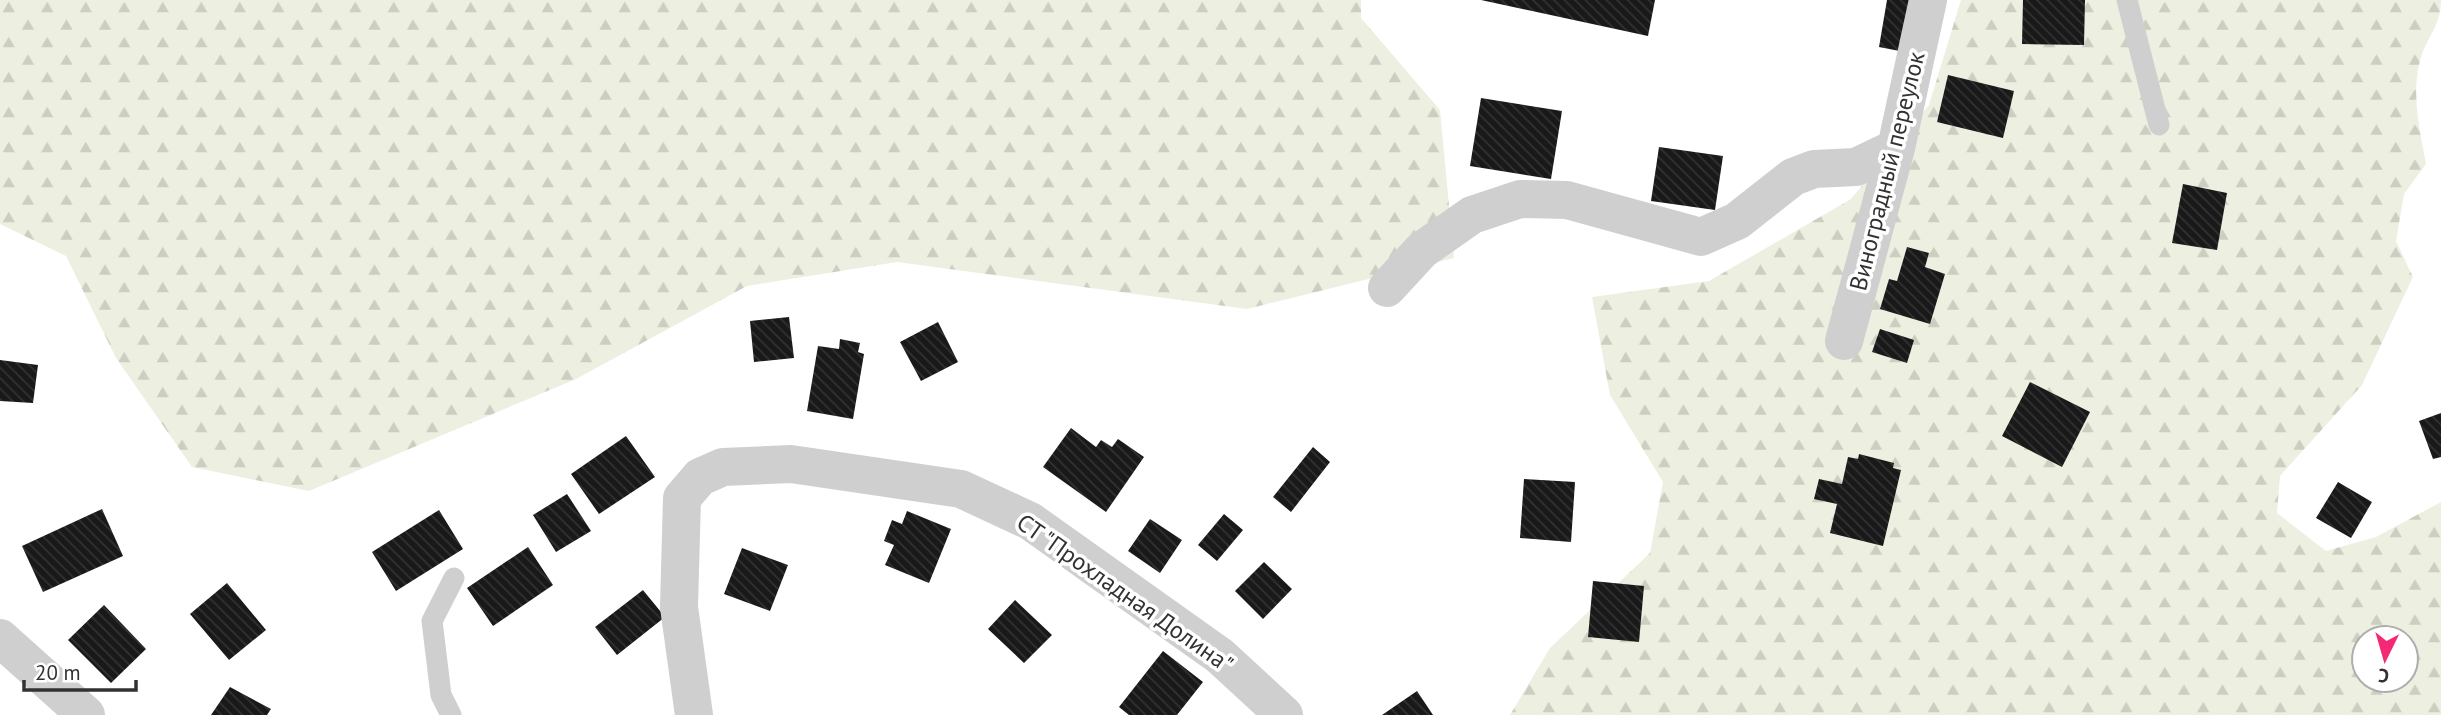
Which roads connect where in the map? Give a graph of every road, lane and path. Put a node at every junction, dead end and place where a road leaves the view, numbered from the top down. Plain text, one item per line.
1 (1928, 0) edge
2 (2127, 0) edge
3 (2159, 125) dead end
4 (1896, 148) junction
5 (1387, 288) dead end
6 (1844, 341) dead end
7 (454, 578) dead end
8 (0, 638) edge
9 (86, 715) edge
10 (451, 715) edge
11 (694, 715) edge
12 (1284, 715) edge

1 - 4 street, Виноградный переулок
2 - 3 lane
4 - 5 street
4 - 6 street, Виноградный переулок
7 - 10 lane
8 - 9 street
11 - 12 street, СТ "Прохладная Долина"

